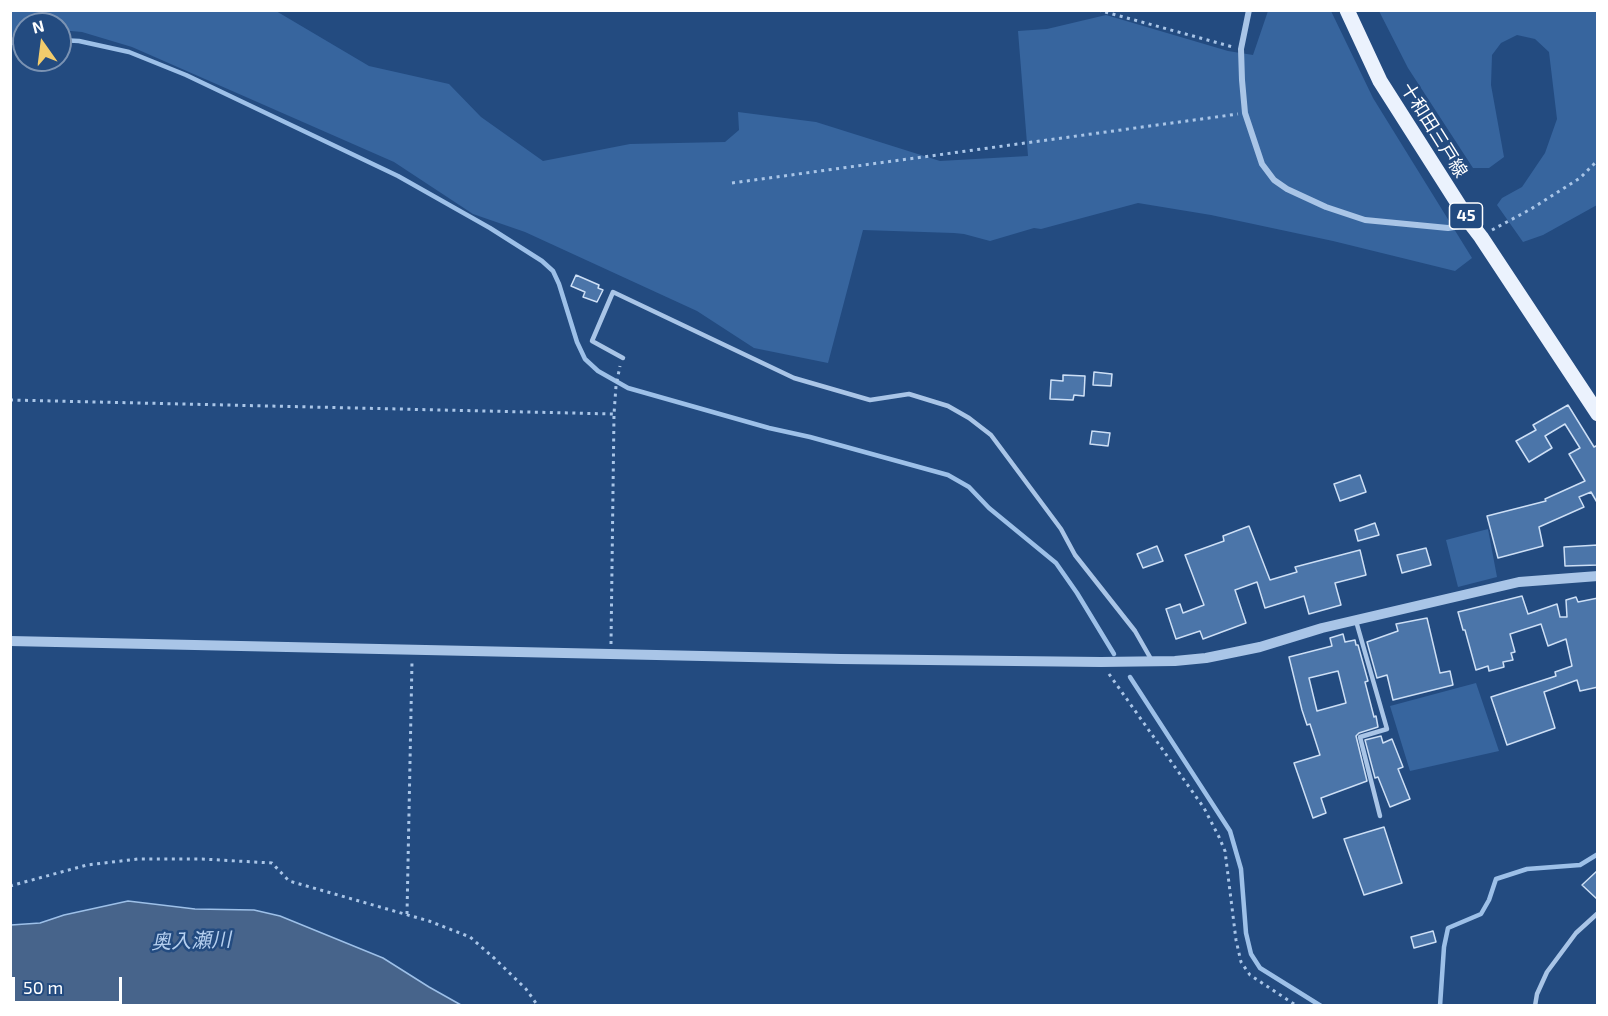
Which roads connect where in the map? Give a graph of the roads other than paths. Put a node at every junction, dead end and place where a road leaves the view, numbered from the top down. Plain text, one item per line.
1 (1249, 10) edge
2 (1347, 10) edge
3 (1471, 224) junction
4 (623, 358) dead end
5 (1596, 409) edge
6 (1598, 576) edge
7 (1356, 621) junction
8 (10, 641) edge
9 (1152, 662) junction
10 (1380, 816) dead end
11 (1598, 913) edge
12 (1535, 1005) edge

1 - 3 street
2 - 3 main road, 十和田三戸線 / 45
3 - 5 main road, 十和田三戸線 / 45
4 - 9 lane
6 - 7 street
7 - 9 street
7 - 10 lane
8 - 9 street
11 - 12 lane

